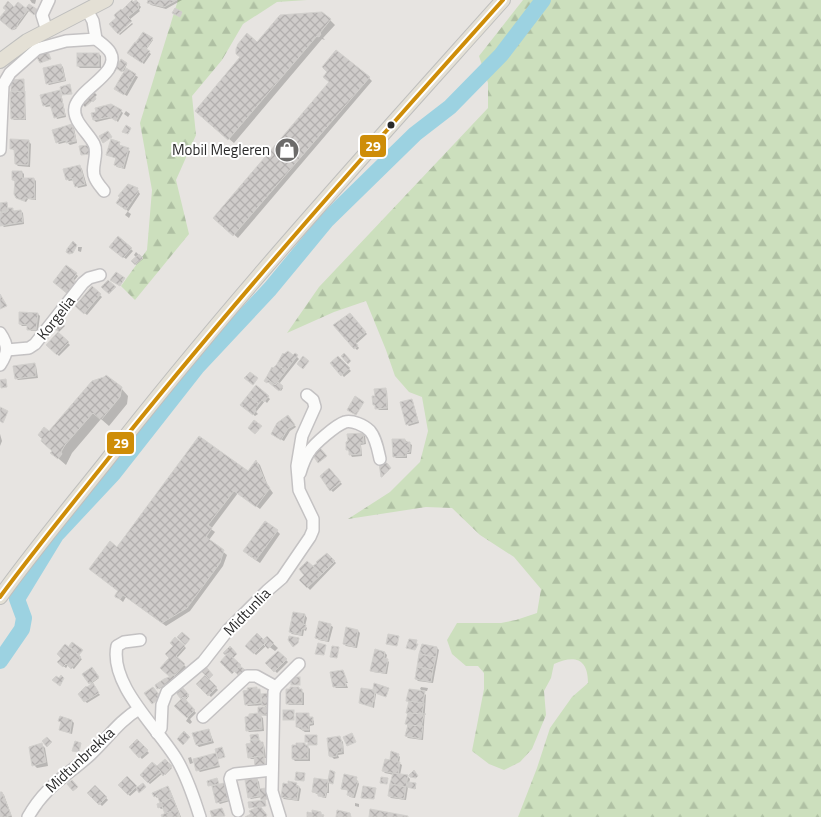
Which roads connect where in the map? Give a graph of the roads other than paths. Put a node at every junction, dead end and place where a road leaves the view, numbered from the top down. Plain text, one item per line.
1 (49, 0) edge
2 (106, 0) edge
3 (502, 0) edge
4 (87, 10) junction
5 (47, 31) junction
6 (96, 39) junction
7 (0, 61) edge
8 (0, 150) edge
9 (104, 191) dead end
10 (100, 275) dead end
11 (0, 333) edge
12 (8, 350) junction
13 (0, 365) edge
14 (307, 395) dead end
15 (380, 459) dead end
16 (298, 482) junction
17 (0, 597) edge
18 (140, 640) dead end
19 (299, 664) dead end
20 (276, 686) junction
21 (139, 708) junction
22 (204, 716) dead end
23 (157, 733) junction
24 (272, 770) junction
25 (238, 811) dead end
26 (28, 817) edge
27 (200, 817) edge
28 (280, 817) edge

1 - 5 street
2 - 4 main road
3 - 17 main road
4 - 5 main road
4 - 6 street
5 - 7 main road
6 - 8 street
6 - 9 street
10 - 12 street, Korgelia
11 - 12 street
12 - 13 street
14 - 16 street, Midtunlia
15 - 16 street
16 - 23 street, Midtunlia
18 - 21 street
19 - 20 street
20 - 22 street
20 - 24 street
21 - 23 street
21 - 26 street, Midtunbrekka
23 - 27 street
24 - 25 street
24 - 28 street

